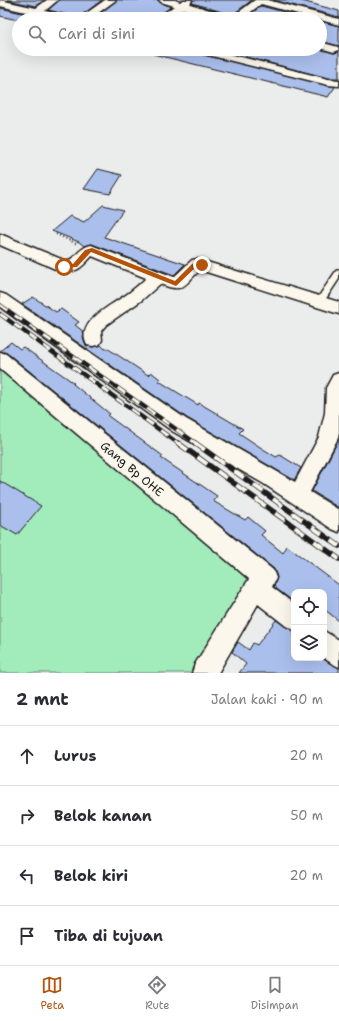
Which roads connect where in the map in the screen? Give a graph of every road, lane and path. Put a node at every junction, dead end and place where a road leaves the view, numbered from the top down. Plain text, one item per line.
1 (53, 0) edge
2 (111, 0) edge
3 (164, 0) edge
4 (260, 0) edge
5 (185, 2) edge
6 (0, 3) edge
7 (37, 12) joint
8 (93, 12) edge
9 (171, 12) edge
10 (211, 12) edge
11 (245, 12) edge
12 (309, 12) edge
13 (327, 17) edge
14 (337, 19) edge
15 (327, 47) edge
16 (334, 49) dead end
17 (225, 56) edge
18 (339, 82) edge
19 (56, 234) dead end
20 (0, 239) edge
21 (90, 251) junction
22 (339, 273) edge
23 (157, 277) junction
24 (0, 299) edge
25 (320, 301) junction
26 (339, 308) edge
27 (93, 340) dead end
28 (0, 359) edge
29 (339, 380) edge
30 (298, 496) junction
31 (339, 522) edge
32 (260, 583) junction
33 (291, 615) edge
34 (327, 645) edge
35 (339, 655) edge
36 (204, 673) edge

1 - 7 street
2 - 8 street
3 - 5 street
4 - 11 street
4 - 12 street
5 - 9 street
5 - 10 street
6 - 7 street
13 - 14 street
15 - 16 street
17 - 18 street
19 - 21 path
20 - 21 street
21 - 23 street
22 - 25 lane
23 - 25 street
23 - 27 street
24 - 30 street
25 - 26 street
28 - 32 street, Gang Bp OHE
29 - 30 street
30 - 31 street
32 - 33 street, Gang Bp OHE
32 - 36 street
34 - 35 street

